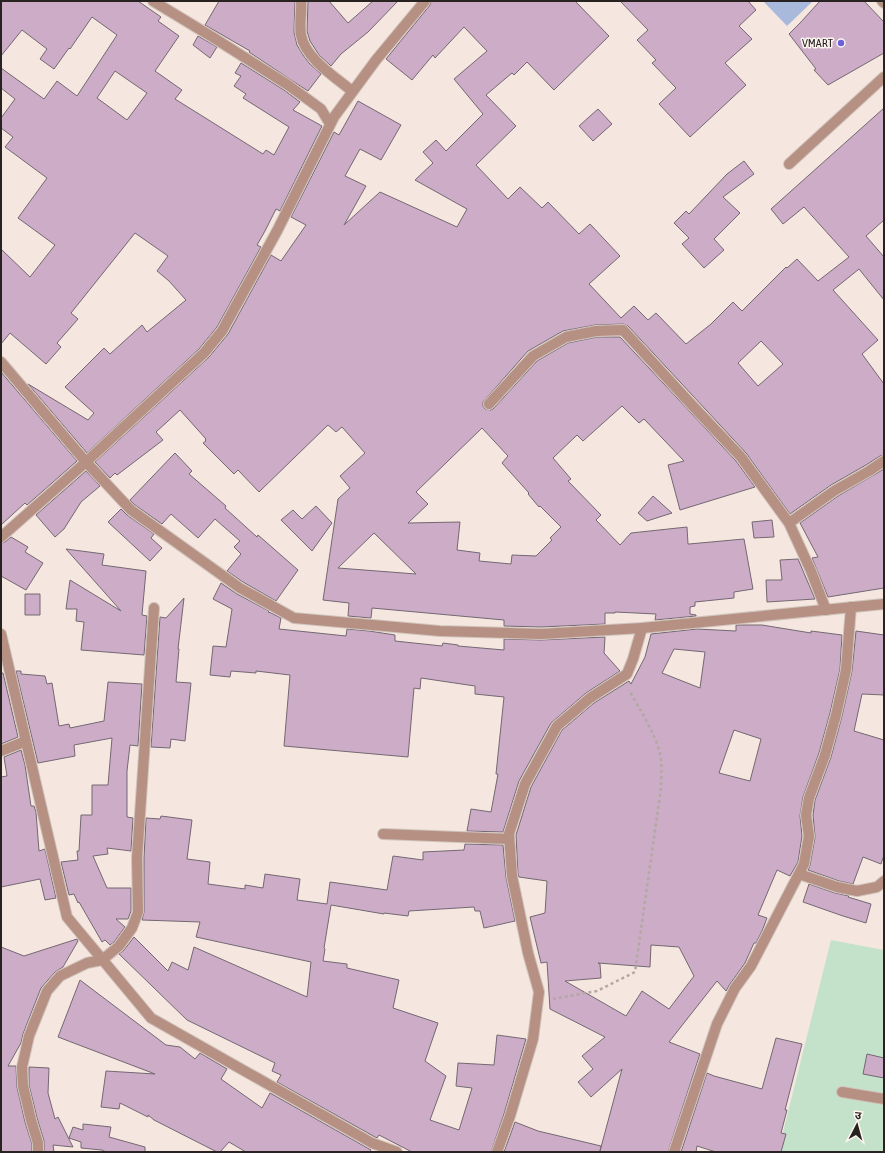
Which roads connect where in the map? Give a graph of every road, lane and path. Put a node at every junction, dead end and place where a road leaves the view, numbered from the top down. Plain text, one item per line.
1 (153, 1) edge
2 (301, 1) edge
3 (425, 1) edge
4 (882, 1) edge
5 (884, 3) edge
6 (884, 77) edge
7 (352, 91) junction
8 (330, 124) junction
9 (789, 164) dead end
10 (1, 362) edge
11 (489, 404) dead end
12 (884, 461) edge
13 (86, 462) junction
14 (789, 523) junction
15 (1, 537) edge
16 (884, 604) edge
17 (850, 607) junction
18 (154, 608) dead end
19 (826, 610) junction
20 (642, 628) junction
21 (1, 634) edge
22 (627, 674) junction
23 (26, 741) junction
24 (1, 751) edge
25 (383, 834) dead end
26 (509, 839) junction
27 (799, 874) junction
28 (884, 881) edge
29 (102, 960) junction
30 (538, 1002) junction
31 (842, 1092) dead end
32 (884, 1099) edge
33 (38, 1152) edge
34 (397, 1152) edge
35 (497, 1152) edge
36 (674, 1152) edge

1 - 8 street
2 - 7 street
3 - 7 street
4 - 5 street
6 - 9 street
7 - 8 street
8 - 13 street
10 - 13 street
11 - 14 street
12 - 14 street
13 - 15 street
13 - 20 street
14 - 19 street
16 - 17 street
17 - 19 street
17 - 27 street
18 - 29 street
19 - 20 street
20 - 22 street
21 - 23 street
22 - 26 street
22 - 30 path
23 - 24 street
23 - 29 street
25 - 26 street
26 - 30 street
27 - 28 street
27 - 36 street
29 - 33 street
29 - 34 street
30 - 35 street
31 - 32 street

